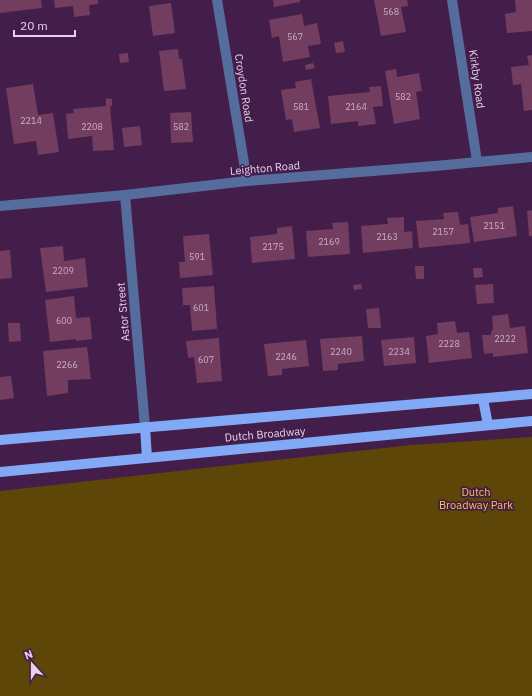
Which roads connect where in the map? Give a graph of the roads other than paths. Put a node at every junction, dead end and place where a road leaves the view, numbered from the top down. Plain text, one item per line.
1 (217, 0) edge
2 (452, 0) edge
3 (532, 157) edge
4 (477, 161) junction
5 (247, 181) junction
6 (125, 195) junction
7 (0, 206) edge
8 (532, 394) edge
9 (483, 399) junction
10 (532, 421) edge
11 (488, 425) junction
12 (145, 427) junction
13 (0, 440) edge
14 (148, 458) junction
15 (0, 472) edge

1 - 5 street, Croydon Road
2 - 4 street, Kirkby Road
3 - 4 street, Leighton Road
4 - 5 street, Leighton Road
5 - 6 street, Leighton Road
6 - 7 street, Leighton Road
6 - 12 street, Astor Street
8 - 9 main road, Dutch Broadway
9 - 11 main road
9 - 12 main road, Dutch Broadway
10 - 11 main road, Dutch Broadway
11 - 14 main road, Dutch Broadway
12 - 13 main road, Dutch Broadway
12 - 14 main road
14 - 15 main road, Dutch Broadway

